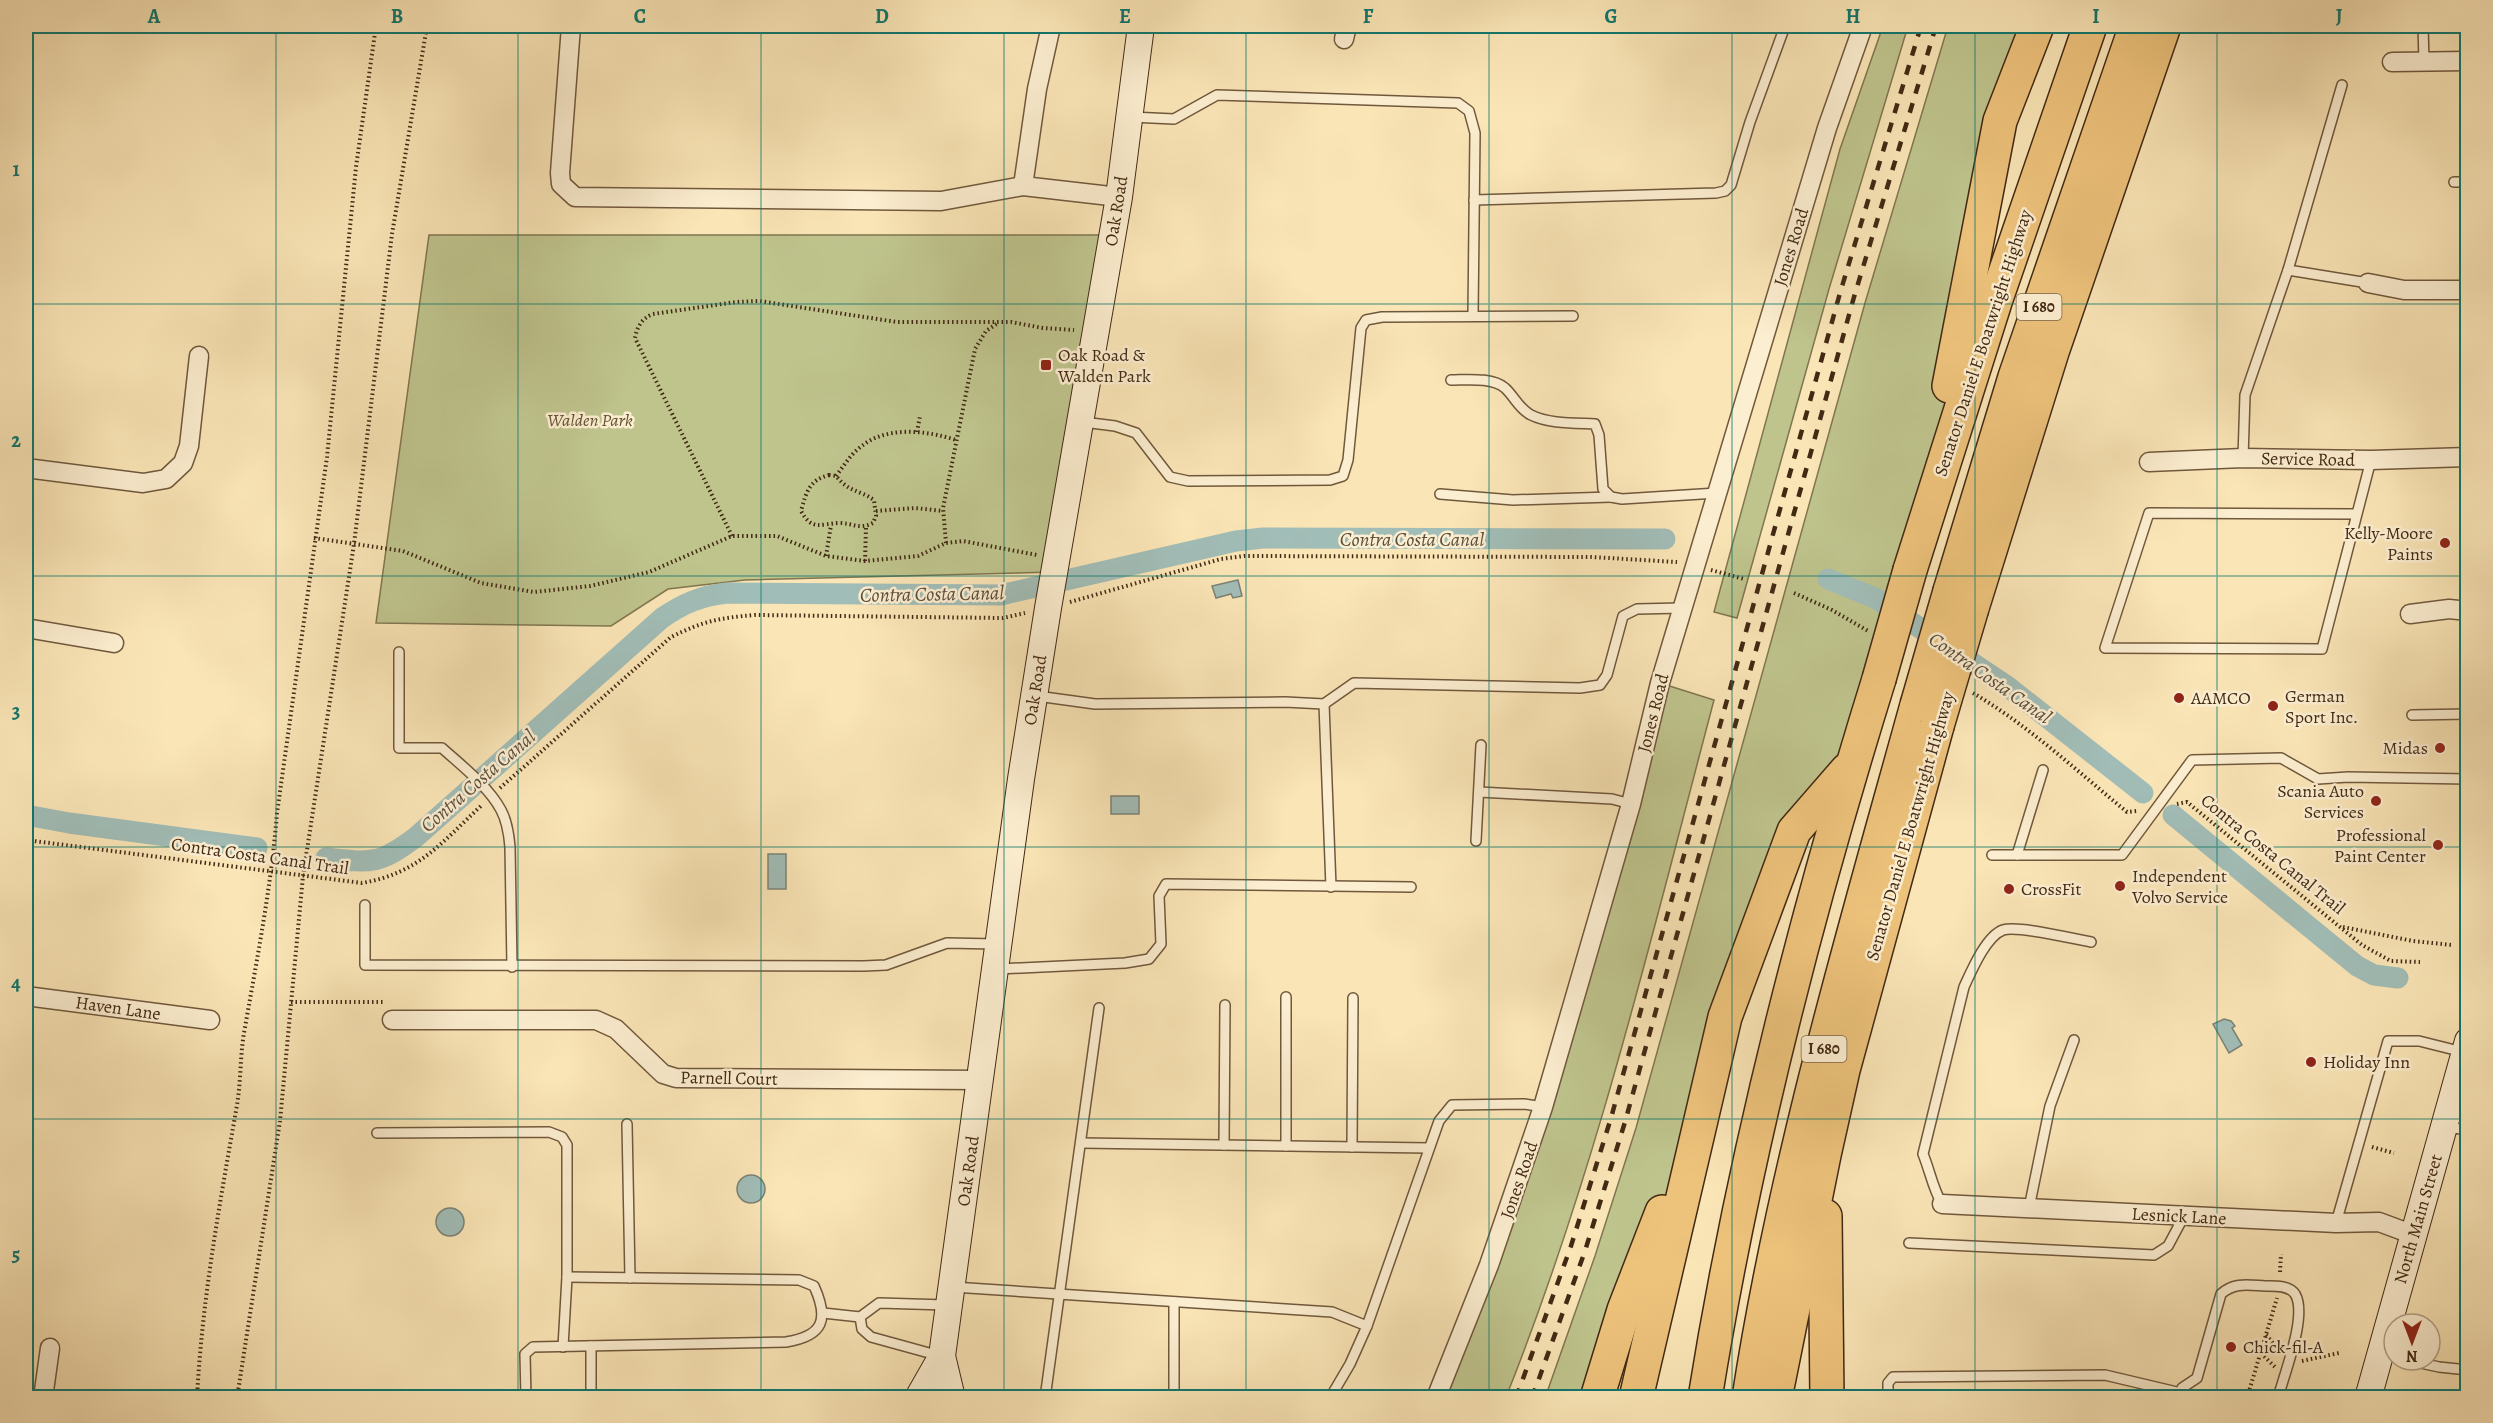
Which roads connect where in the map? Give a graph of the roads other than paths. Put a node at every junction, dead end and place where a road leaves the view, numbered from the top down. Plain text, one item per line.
1 (571, 26) edge
2 (1051, 26) edge
3 (1141, 26) edge
4 (1785, 26) edge
5 (1863, 26) edge
6 (2037, 26) edge
7 (2090, 26) edge
8 (2136, 26) edge
9 (2180, 26) edge
10 (2423, 26) edge
11 (2159, 38) edge
12 (2468, 61) edge
13 (2392, 62) dead end
14 (2424, 62) junction
15 (2342, 85) dead end
16 (1130, 117) junction
17 (2454, 182) dead end
18 (2468, 182) edge
19 (1023, 186) junction
20 (1119, 197) junction
21 (1474, 200) junction
22 (2288, 270) junction
23 (2368, 283) joint
24 (2468, 285) edge
25 (2467, 290) edge
26 (1573, 315) dead end
27 (1473, 316) junction
28 (199, 356) dead end
29 (1451, 380) dead end
30 (1081, 421) junction
31 (2468, 457) edge
32 (2243, 458) junction
33 (2371, 460) junction
34 (2149, 462) dead end
35 (26, 468) edge
36 (1717, 493) junction
37 (1440, 494) dead end
38 (1611, 497) junction
39 (2356, 514) junction
40 (1917, 550) junction
41 (1961, 599) junction
42 (1682, 608) junction
43 (2468, 610) edge
44 (2410, 614) dead end
45 (26, 628) edge
46 (114, 643) dead end
47 (399, 652) dead end
48 (1034, 696) junction
49 (1324, 704) junction
50 (2468, 714) edge
51 (1927, 715) junction
52 (2412, 715) dead end
53 (1482, 745) dead end
54 (1853, 763) junction
55 (2043, 770) dead end
56 (2468, 779) edge
57 (1479, 792) junction
58 (1630, 804) junction
59 (1476, 841) dead end
60 (1992, 855) dead end
61 (2017, 855) junction
62 (1331, 887) junction
63 (1411, 887) dead end
64 (365, 905) dead end
65 (2091, 942) dead end
66 (997, 956) junction
67 (512, 967) junction
68 (26, 996) edge
69 (1286, 997) dead end
70 (1353, 998) dead end
71 (1225, 1005) dead end
72 (1100, 1008) dead end
73 (210, 1020) dead end
74 (392, 1020) road end
75 (2074, 1040) dead end
76 (2466, 1046) edge
77 (980, 1080) junction
78 (1705, 1098) junction
79 (1544, 1107) junction
80 (627, 1124) dead end
81 (2456, 1128) edge
82 (377, 1133) dead end
83 (1081, 1143) junction
84 (1224, 1145) junction
85 (1286, 1146) junction
86 (1352, 1147) junction
87 (1429, 1148) junction
88 (1824, 1155) junction
89 (1942, 1204) joint
90 (2029, 1208) junction
91 (2184, 1216) junction
92 (2336, 1223) junction
93 (2414, 1234) junction
94 (1909, 1243) dead end
95 (567, 1277) junction
96 (630, 1278) junction
97 (1060, 1295) junction
98 (950, 1296) junction
99 (1174, 1302) junction
100 (823, 1313) junction
101 (860, 1317) junction
102 (1367, 1326) junction
103 (591, 1346) junction
104 (563, 1347) junction
105 (50, 1348) dead end
106 (942, 1356) junction
107 (2442, 1367) edge
108 (2468, 1370) edge
109 (2180, 1395) edge
110 (43, 1398) edge
111 (526, 1398) edge
112 (591, 1398) edge
113 (918, 1398) edge
114 (952, 1398) edge
115 (1046, 1398) edge
116 (1174, 1398) edge
117 (1330, 1398) edge
118 (1436, 1398) edge
119 (1597, 1398) edge
120 (1636, 1398) edge
121 (1705, 1398) edge
122 (1749, 1398) edge
123 (1775, 1398) edge
124 (1827, 1398) edge
125 (1888, 1398) edge
126 (2278, 1398) edge
127 (2368, 1398) edge

1 - 19 street
2 - 19 street
3 - 16 main road, Oak Road
4 - 21 lane
5 - 36 street, Jones Road
6 - 40 highway
7 - 40 highway, Senator Daniel E Boatwright Highway / I 680
8 - 41 highway, I 680
9 - 11 highway
10 - 14 lane
11 - 41 highway, Senator Daniel E Boatwright Highway / I 680
12 - 14 street
13 - 14 street
15 - 22 lane
16 - 20 main road, Oak Road
16 - 21 lane
17 - 18 lane
19 - 20 street
20 - 30 main road, Oak Road
21 - 27 lane
22 - 23 lane
22 - 32 lane
23 - 25 street
24 - 25 lane
26 - 27 lane
27 - 30 lane
28 - 35 street
29 - 38 lane
30 - 48 main road, Oak Road
31 - 33 street, Service Road
32 - 33 street, Service Road
32 - 34 street, Service Road
33 - 39 lane
36 - 38 lane
36 - 42 street, Jones Road
37 - 38 lane
39 - 39 lane
40 - 54 highway, Senator Daniel E Boatwright Highway / I 680, bridge
41 - 51 highway, Senator Daniel E Boatwright Highway / I 680, bridge
42 - 49 lane
42 - 58 street, Jones Road
43 - 44 street
45 - 46 street
47 - 67 lane
48 - 49 lane
48 - 66 main road, Oak Road
49 - 62 lane
50 - 52 lane
51 - 88 highway, Senator Daniel E Boatwright Highway / I 680
51 - 122 highway, I 680
53 - 57 lane
54 - 78 highway
54 - 121 highway, Senator Daniel E Boatwright Highway / I 680
55 - 61 lane
56 - 61 lane
57 - 58 lane
57 - 59 lane
58 - 79 street, Jones Road
60 - 61 lane
62 - 63 lane
62 - 66 lane
64 - 67 lane
65 - 89 lane
66 - 67 lane
66 - 77 main road, Oak Road
68 - 73 street, Haven Lane
69 - 85 lane
70 - 86 lane
71 - 84 lane
72 - 83 lane
74 - 77 street, Parnell Court
75 - 90 lane
76 - 81 main road, North Main Street
76 - 92 lane
77 - 98 main road, Oak Road
78 - 119 highway
78 - 120 highway
79 - 87 lane
79 - 118 street, Jones Road
80 - 96 lane
81 - 93 main road, North Main Street
82 - 95 lane
83 - 84 lane
83 - 97 lane
84 - 85 lane
85 - 86 lane
86 - 87 lane
87 - 102 lane
88 - 123 highway, Senator Daniel E Boatwright Highway / I 680
88 - 124 highway
89 - 90 street, Lesnick Lane
90 - 91 street, Lesnick Lane
91 - 92 street, Lesnick Lane
91 - 94 lane
92 - 93 street, Lesnick Lane
93 - 127 main road, North Main Street
95 - 96 lane
95 - 104 lane
96 - 100 lane
97 - 98 lane
97 - 99 lane
97 - 115 lane
98 - 101 lane
98 - 106 main road, Oak Road
99 - 102 lane
99 - 116 lane
100 - 101 lane
100 - 103 lane
101 - 106 lane
102 - 117 lane
103 - 104 lane
103 - 112 lane
104 - 111 lane
105 - 110 street
106 - 113 main road, Oak Road
106 - 114 main road, Oak Road
107 - 108 lane
109 - 125 lane
109 - 126 lane

